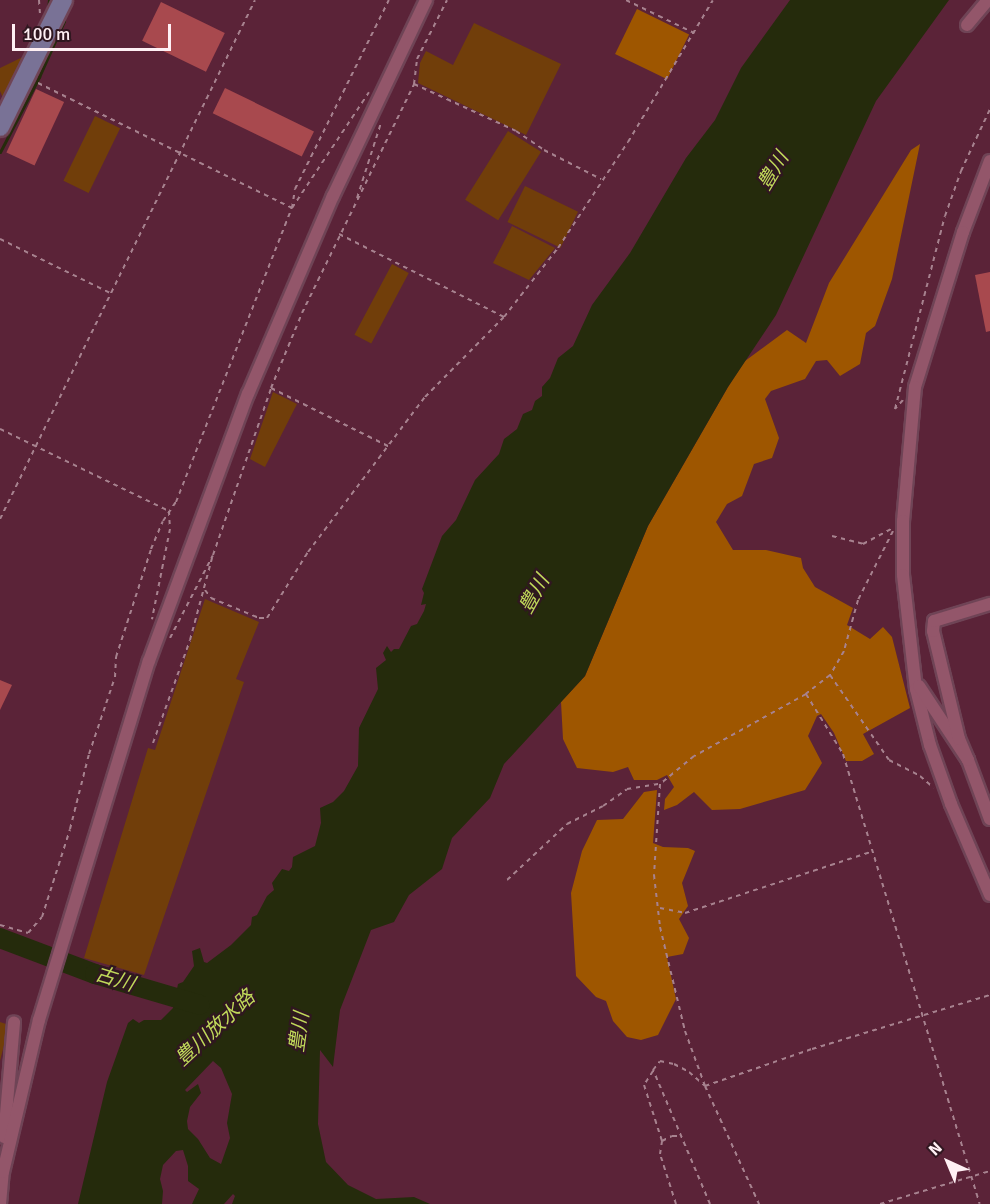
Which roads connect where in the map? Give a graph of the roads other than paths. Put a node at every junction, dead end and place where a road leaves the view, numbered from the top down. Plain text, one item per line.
1 (63, 0) edge
2 (426, 0) edge
3 (988, 0) edge
4 (968, 25) dead end
5 (0, 127) edge
6 (990, 161) edge
7 (990, 604) edge
8 (915, 682) junction
9 (968, 760) junction
10 (990, 819) edge
11 (990, 896) edge
12 (14, 1022) dead end
13 (5, 1160) junction
14 (0, 1204) edge

1 - 5 main road
2 - 13 street
3 - 4 street
6 - 8 street
7 - 9 street
8 - 9 street
8 - 11 street
9 - 10 street
12 - 13 street
13 - 14 street

